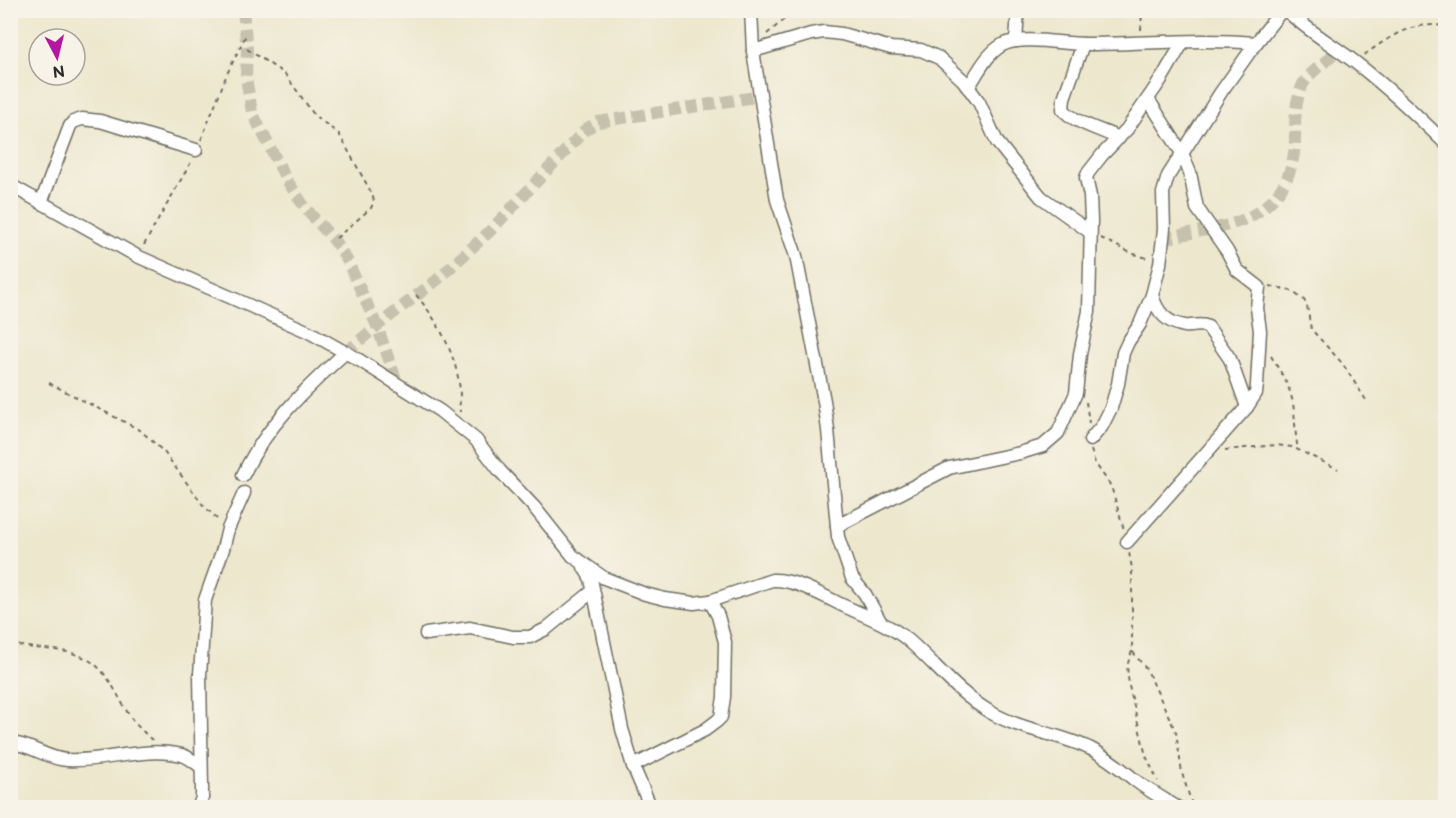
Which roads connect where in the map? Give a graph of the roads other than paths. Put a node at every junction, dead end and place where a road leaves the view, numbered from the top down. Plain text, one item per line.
1 (751, 10) edge
2 (1018, 10) edge
3 (1284, 10) edge
4 (1016, 41) junction
5 (1183, 42) junction
6 (1256, 43) junction
7 (1083, 44) junction
8 (756, 50) junction
9 (968, 88) junction
10 (1148, 99) junction
11 (1119, 138) junction
12 (1446, 144) edge
13 (196, 150) dead end
14 (1182, 153) junction
15 (10, 185) edge
16 (41, 203) junction
17 (1090, 232) junction
18 (1152, 295) junction
19 (346, 352) junction
20 (1247, 406) junction
21 (1090, 440) road end
22 (243, 475) dead end
23 (244, 494) dead end
24 (837, 526) junction
25 (1127, 542) road end
26 (582, 564) junction
27 (593, 591) junction
28 (710, 601) junction
29 (880, 621) junction
30 (426, 634) dead end
31 (10, 724) edge
32 (12, 742) edge
33 (633, 766) junction
34 (201, 767) junction
35 (198, 807) edge
36 (651, 807) edge
37 (1178, 807) edge

1 - 8 street
2 - 4 street
3 - 6 street
3 - 12 street
4 - 7 street
4 - 9 street
5 - 6 street
5 - 7 street
5 - 10 street
6 - 14 street
7 - 11 street
8 - 9 street
8 - 24 street
9 - 17 street
10 - 11 street
10 - 14 street
11 - 17 street
13 - 16 street
14 - 18 street
14 - 20 street
15 - 16 street
16 - 19 street
17 - 24 street
18 - 20 street
18 - 21 street
19 - 22 street
19 - 26 street
20 - 25 street
23 - 34 street
24 - 29 street
26 - 27 street
26 - 28 street
27 - 30 street
27 - 33 street
28 - 29 street
28 - 33 street
29 - 37 street
31 - 32 lane
32 - 34 street
33 - 36 street
34 - 35 street

